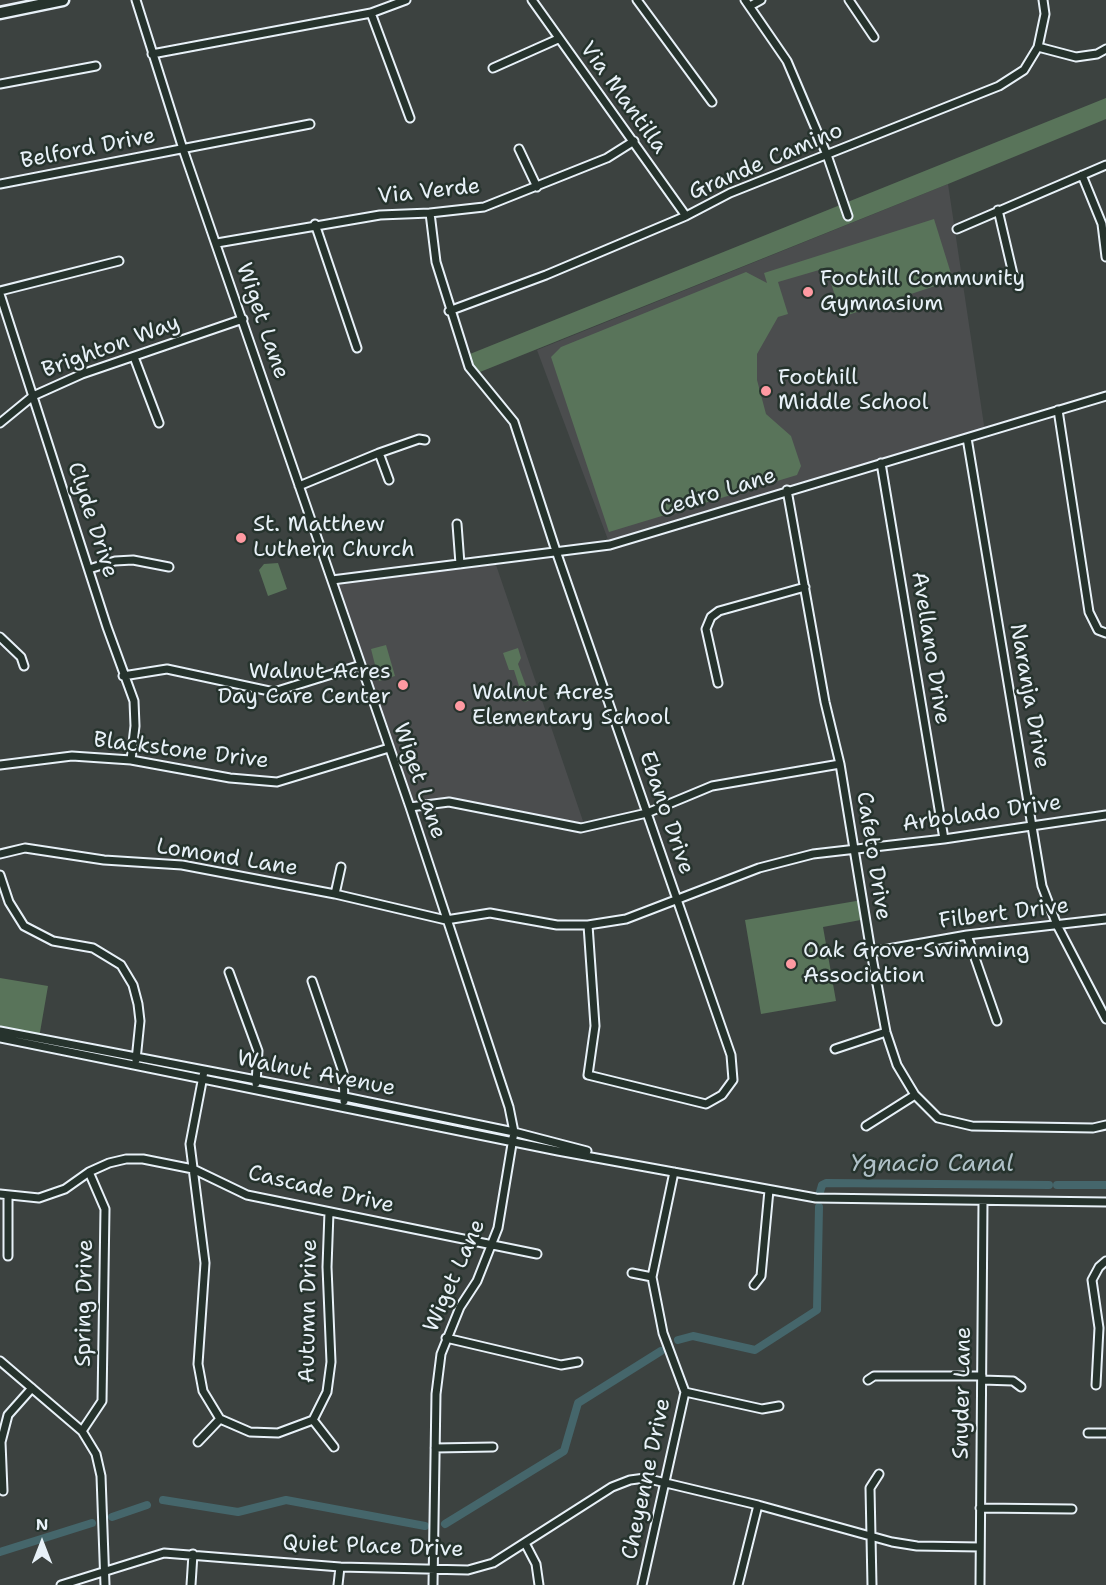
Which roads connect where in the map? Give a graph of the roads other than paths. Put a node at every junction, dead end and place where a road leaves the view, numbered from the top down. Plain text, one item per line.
1 (63, 0) edge
2 (136, 0) edge
3 (406, 0) edge
4 (532, 0) edge
5 (637, 0) edge
6 (761, 0) edge
7 (849, 0) edge
8 (1042, 0) edge
9 (748, 3) edge
10 (0, 12) edge
11 (371, 13) junction
12 (874, 37) dead end
13 (558, 39) junction
14 (1038, 46) junction
15 (1106, 50) edge
16 (152, 54) junction
17 (96, 66) dead end
18 (493, 68) dead end
19 (0, 84) edge
20 (712, 102) dead end
21 (410, 118) dead end
22 (310, 124) dead end
23 (634, 141) junction
24 (183, 149) junction
25 (519, 149) dead end
26 (827, 155) junction
27 (1106, 165) edge
28 (1083, 175) junction
29 (0, 184) edge
30 (537, 187) junction
31 (998, 210) junction
32 (430, 213) junction
33 (686, 216) junction
34 (848, 216) dead end
35 (315, 224) junction
36 (957, 228) dead end
37 (216, 243) junction
38 (1106, 257) edge
39 (119, 261) dead end
40 (1013, 274) dead end
41 (0, 293) edge
42 (449, 311) junction
43 (243, 319) junction
44 (357, 348) dead end
45 (134, 357) junction
46 (33, 396) junction
47 (1106, 396) edge
48 (1058, 410) junction
49 (0, 423) edge
50 (159, 423) dead end
51 (968, 438) junction
52 (425, 440) dead end
53 (380, 453) junction
54 (881, 463) junction
55 (389, 480) dead end
56 (299, 486) junction
57 (787, 490) junction
58 (458, 524) dead end
59 (556, 551) junction
60 (460, 564) junction
61 (170, 567) dead end
62 (88, 568) junction
63 (332, 580) junction
64 (805, 587) junction
65 (1106, 633) edge
66 (0, 637) edge
67 (361, 665) junction
68 (24, 666) dead end
69 (123, 676) junction
70 (718, 683) dead end
71 (389, 748) junction
72 (131, 759) junction
73 (840, 764) junction
74 (0, 765) edge
75 (410, 807) junction
76 (646, 813) junction
77 (1106, 815) edge
78 (1033, 825) junction
79 (944, 839) junction
80 (854, 849) junction
81 (0, 854) edge
82 (341, 867) dead end
83 (0, 875) edge
84 (335, 894) junction
85 (677, 901) junction
86 (1106, 919) edge
87 (446, 920) junction
88 (1058, 925) junction
89 (588, 926) junction
90 (967, 935) junction
91 (870, 952) junction
92 (229, 972) dead end
93 (312, 981) dead end
94 (1106, 1019) edge
95 (997, 1021) dead end
96 (0, 1031) edge
97 (886, 1032) junction
98 (0, 1038) edge
99 (835, 1049) dead end
100 (137, 1055) junction
101 (135, 1064) junction
102 (203, 1075) junction
103 (256, 1080) junction
104 (255, 1088) junction
105 (915, 1095) junction
106 (345, 1096) junction
107 (343, 1106) junction
108 (1106, 1125) edge
109 (866, 1126) dead end
110 (514, 1132) junction
111 (513, 1141) junction
112 (624, 1162) junction
113 (193, 1169) junction
114 (89, 1172) junction
115 (674, 1172) junction
116 (769, 1190) junction
117 (0, 1194) edge
118 (8, 1197) junction
119 (983, 1202) junction
120 (1106, 1202) edge
121 (329, 1212) junction
122 (493, 1244) junction
123 (537, 1254) dead end
124 (8, 1256) dead end
125 (1106, 1261) edge
126 (632, 1273) dead end
127 (652, 1277) junction
128 (754, 1285) dead end
129 (446, 1338) junction
130 (0, 1361) edge
131 (578, 1362) dead end
132 (982, 1378) junction
133 (868, 1380) dead end
134 (1096, 1385) dead end
135 (1021, 1387) dead end
136 (32, 1388) junction
137 (685, 1392) junction
138 (779, 1406) dead end
139 (220, 1419) junction
140 (314, 1420) junction
141 (82, 1431) junction
142 (1088, 1433) dead end
143 (1106, 1433) edge
144 (198, 1442) dead end
145 (334, 1447) dead end
146 (493, 1447) dead end
147 (435, 1448) junction
148 (879, 1474) dead end
149 (665, 1482) junction
150 (3, 1491) dead end
151 (758, 1505) junction
152 (980, 1508) junction
153 (1072, 1509) dead end
154 (870, 1535) junction
155 (525, 1543) junction
156 (980, 1547) junction
157 (193, 1554) junction
158 (340, 1568) junction
159 (433, 1570) junction
160 (105, 1571) junction
161 (61, 1585) edge
162 (105, 1585) edge
163 (191, 1585) edge
164 (338, 1585) edge
165 (433, 1585) edge
166 (539, 1585) edge
167 (642, 1585) edge
168 (738, 1585) edge
169 (872, 1585) edge
170 (980, 1585) edge

1 - 10 highway
2 - 16 street, Wiget Lane
3 - 11 street
4 - 13 street, Via Mantilla
5 - 20 street
6 - 9 street
7 - 12 street
8 - 14 street, Grande Camino
9 - 26 street
11 - 16 street
11 - 21 street
13 - 18 street
13 - 23 street, Via Mantilla
14 - 15 street
14 - 26 street, Grande Camino
16 - 24 street, Wiget Lane
17 - 19 street
22 - 24 street, Belford Drive
23 - 30 street, Via Verde
23 - 33 street, Via Mantilla
24 - 29 street, Belford Drive
24 - 37 street, Wiget Lane
25 - 30 street
26 - 33 street, Grande Camino
26 - 34 street
27 - 28 street
28 - 31 street
28 - 38 street
30 - 32 street, Via Verde
31 - 36 street
31 - 40 street
32 - 35 street, Via Verde
32 - 42 street, Ebano Drive
33 - 42 street, Grande Camino
35 - 37 street, Via Verde
35 - 44 street
37 - 43 street, Wiget Lane
39 - 41 street
41 - 46 street, Clyde Drive
42 - 59 street, Ebano Drive
43 - 45 street, Brighton Way
43 - 56 street, Wiget Lane
45 - 46 street, Brighton Way
45 - 50 street
46 - 49 street, Brighton Way
46 - 62 street, Clyde Drive
47 - 48 street, Cedro Lane
48 - 51 street, Cedro Lane
48 - 65 street
51 - 54 street, Cedro Lane
51 - 78 street, Naranja Drive
52 - 53 street
53 - 55 street
53 - 56 street
54 - 57 street, Cedro Lane
54 - 79 street, Avellano Drive
56 - 63 street, Wiget Lane
57 - 59 street, Cedro Lane
57 - 64 street, Cafeto Drive
58 - 60 street
59 - 60 street, Cedro Lane
59 - 76 street, Ebano Drive
60 - 63 street, Cedro Lane
61 - 62 street
62 - 69 street, Clyde Drive
63 - 67 street, Wiget Lane
64 - 70 street
64 - 73 street, Cafeto Drive
66 - 68 street
67 - 69 street
67 - 71 street, Wiget Lane
69 - 72 street, Clyde Drive
71 - 72 street, Blackstone Drive
71 - 75 street, Wiget Lane
72 - 74 street, Blackstone Drive
73 - 76 street
73 - 80 street, Cafeto Drive
75 - 76 street
75 - 87 street, Wiget Lane
76 - 85 street, Ebano Drive
77 - 78 street, Arbolado Drive
78 - 79 street, Arbolado Drive
78 - 88 street, Naranja Drive
79 - 80 street, Arbolado Drive
80 - 85 street, Arbolado Drive
80 - 91 street, Cafeto Drive
81 - 84 street, Lomond Lane
82 - 84 street
83 - 100 street
84 - 87 street, Lomond Lane
85 - 89 street, Arbolado Drive
85 - 89 street, Ebano Drive
86 - 88 street, Filbert Drive
87 - 89 street, Arbolado Drive
87 - 110 street, Wiget Lane
88 - 90 street, Filbert Drive
88 - 94 street, Naranja Drive
90 - 91 street, Filbert Drive
90 - 95 street
91 - 97 street, Cafeto Drive
92 - 103 street
93 - 106 street
96 - 100 street, Walnut Avenue
97 - 99 street
97 - 105 street, Cafeto Drive
98 - 101 street, Walnut Avenue
100 - 101 street
100 - 102 street, Walnut Avenue
101 - 102 street, Walnut Avenue
102 - 103 street, Walnut Avenue
102 - 104 street, Walnut Avenue
102 - 113 street
103 - 104 street
103 - 106 street, Walnut Avenue
104 - 107 street, Walnut Avenue
105 - 108 street, Cafeto Drive
105 - 109 street
106 - 107 street
106 - 110 street, Walnut Avenue
107 - 111 street, Walnut Avenue
110 - 111 street, Wiget Lane
110 - 112 street, Walnut Avenue
111 - 112 street, Walnut Avenue
111 - 122 street, Wiget Lane
112 - 115 street, Walnut Avenue
113 - 114 street, Cascade Drive
113 - 121 street, Cascade Drive
113 - 139 street
114 - 118 street, Cascade Drive
114 - 141 street, Spring Drive
115 - 116 street, Walnut Avenue
115 - 127 street, Cheyenne Drive
116 - 119 street, Walnut Avenue
116 - 128 street
117 - 118 street, Cascade Drive
118 - 124 street
119 - 120 street, Walnut Avenue
119 - 132 street, Snyder Lane
121 - 122 street, Cascade Drive
121 - 140 street, Autumn Drive
122 - 123 street, Cascade Drive
122 - 129 street, Wiget Lane
125 - 134 street
126 - 127 street
127 - 137 street, Cheyenne Drive
129 - 131 street
129 - 147 street, Wiget Lane
130 - 136 street
132 - 133 street
132 - 135 street
132 - 152 street, Snyder Lane
136 - 141 street
136 - 150 street
137 - 138 street
137 - 149 street, Cheyenne Drive
139 - 140 street
139 - 144 street
140 - 145 street
141 - 160 street
142 - 143 street
146 - 147 street
147 - 159 street, Wiget Lane
148 - 154 street
149 - 151 street, Quiet Place Drive
149 - 155 street, Quiet Place Drive
149 - 167 street, Cheyenne Drive
151 - 154 street, Quiet Place Drive
151 - 168 street
152 - 153 street
152 - 156 street, Snyder Lane
154 - 156 street, Quiet Place Drive
154 - 169 street
155 - 159 street, Quiet Place Drive
155 - 166 street
156 - 170 street, Snyder Lane
157 - 158 street, Quiet Place Drive
157 - 160 street, Quiet Place Drive
157 - 163 street
158 - 159 street, Quiet Place Drive
158 - 164 street
159 - 165 street, Wiget Lane
160 - 161 street, Quiet Place Drive
160 - 162 street

